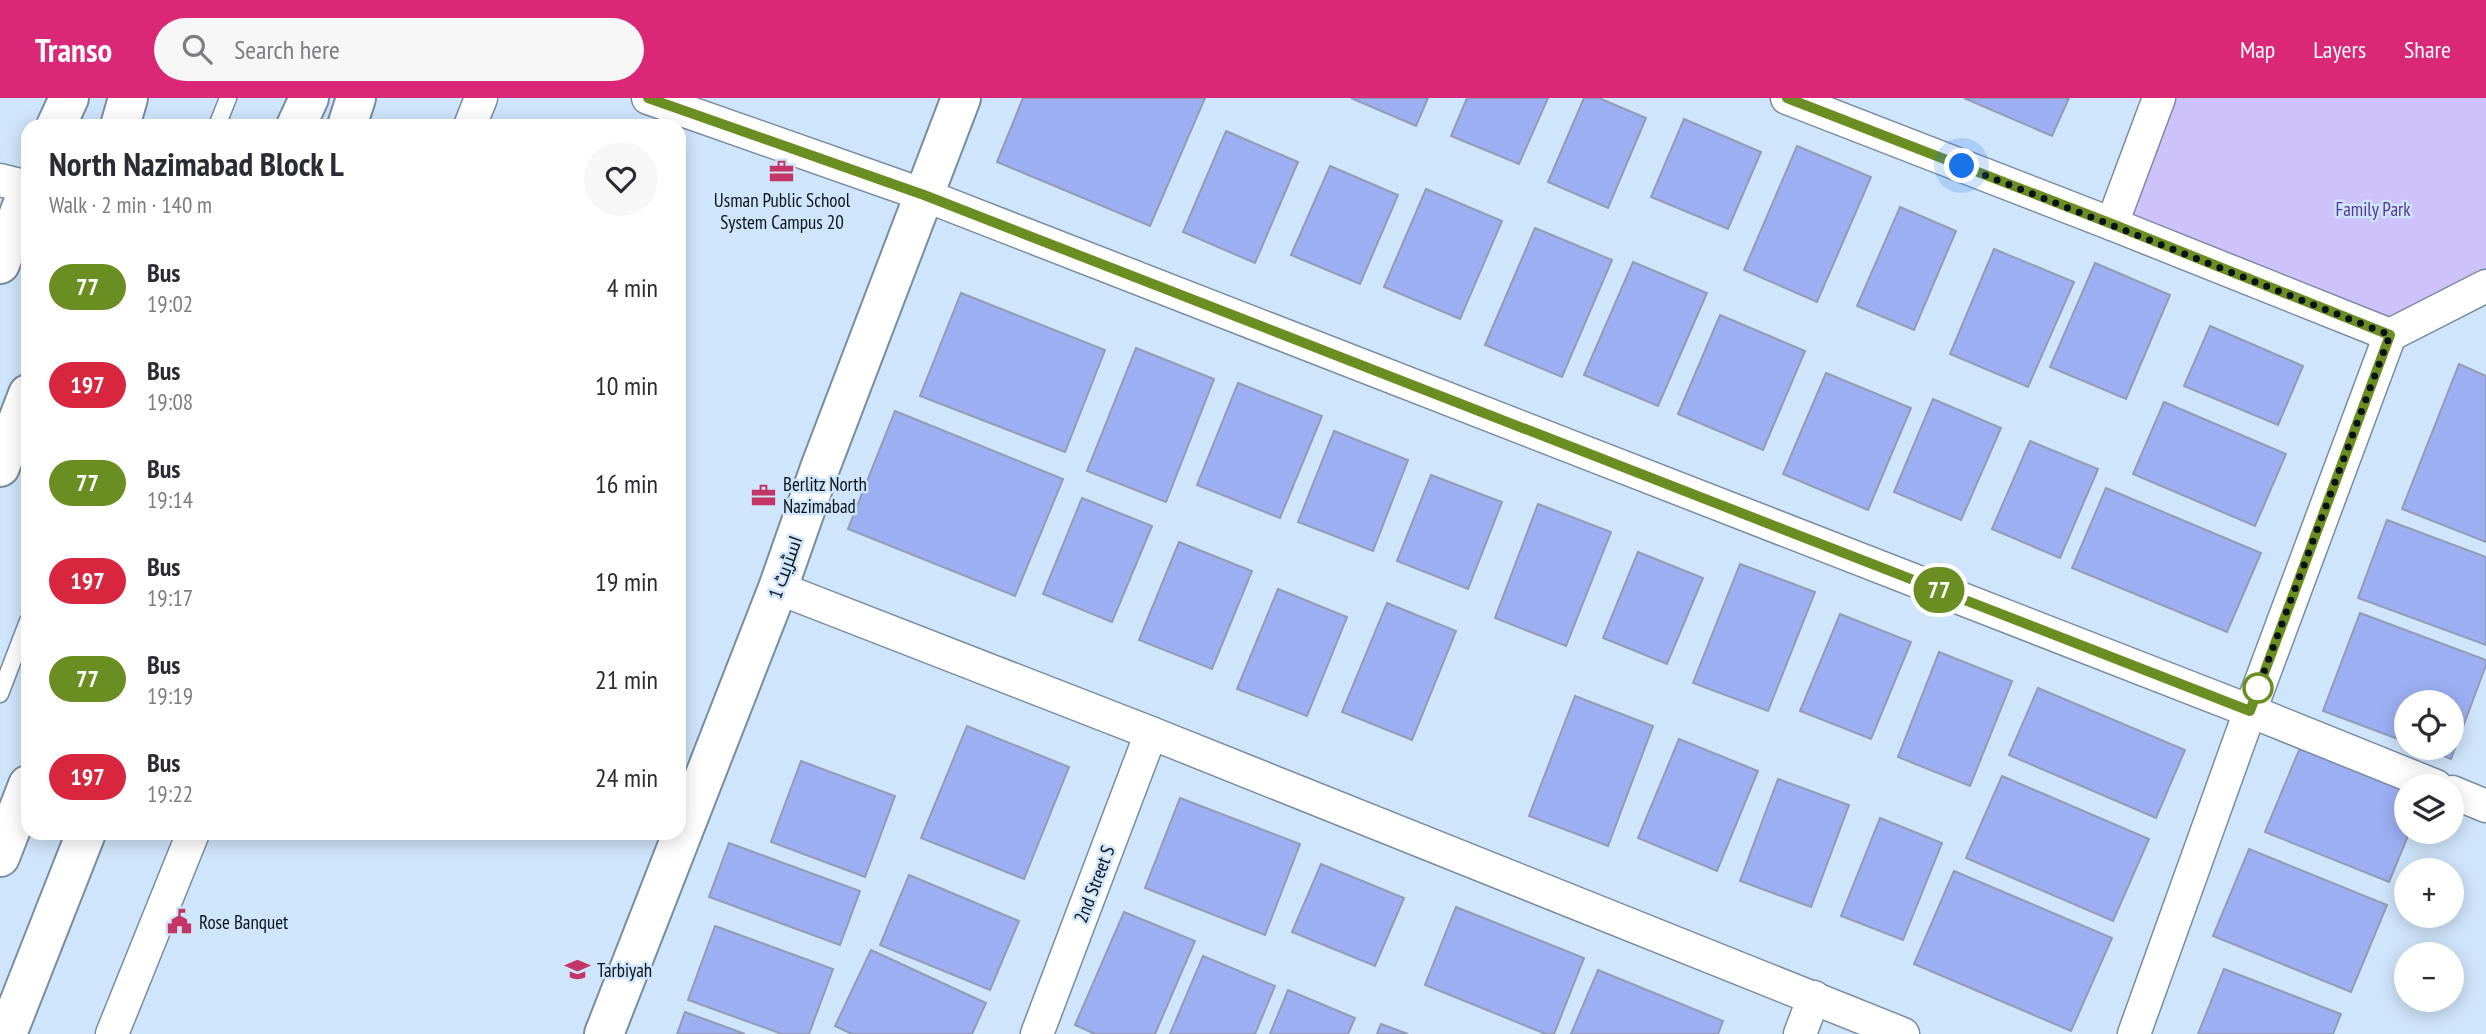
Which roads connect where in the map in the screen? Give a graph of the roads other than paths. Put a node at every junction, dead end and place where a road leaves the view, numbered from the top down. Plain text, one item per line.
1 (69, 98) edge
2 (128, 98) edge
3 (228, 98) edge
4 (309, 98) edge
5 (356, 98) edge
6 (481, 98) edge
7 (648, 98) edge
8 (961, 98) edge
9 (1787, 98) edge
10 (2159, 98) edge
11 (59, 119) edge
12 (122, 119) edge
13 (220, 119) edge
14 (299, 119) edge
15 (349, 119) edge
16 (473, 119) edge
17 (0, 180) edge
18 (21, 187) edge
19 (924, 195) junction
20 (21, 208) edge
21 (2112, 224) junction
22 (0, 264) edge
23 (2486, 286) edge
24 (2390, 335) junction
25 (21, 412) edge
26 (0, 467) edge
27 (779, 588) junction
28 (21, 639) edge
29 (0, 694) edge
30 (2250, 711) junction
31 (1150, 733) junction
32 (2406, 774) edge
33 (2464, 797) edge
34 (21, 803) edge
35 (2486, 806) edge
36 (686, 825) edge
37 (83, 840) edge
38 (190, 840) edge
39 (680, 840) edge
40 (0, 857) edge
41 (1814, 997) junction
42 (7, 1034) edge
43 (112, 1034) edge
44 (604, 1034) edge
45 (1037, 1034) edge
46 (1800, 1034) edge
47 (1903, 1034) edge
48 (2134, 1034) edge

1 - 11 street
2 - 12 street
3 - 13 lane
4 - 14 street
5 - 15 street
6 - 16 street
7 - 19 street
8 - 19 street, اسٹریٹ 1
9 - 21 street
10 - 21 street
17 - 18 street
19 - 27 street, اسٹریٹ 1
19 - 30 street
20 - 22 street
21 - 24 street
23 - 24 street
24 - 30 street
25 - 26 street
27 - 31 street
27 - 36 street, اسٹریٹ 1
28 - 29 lane
30 - 32 street
30 - 48 street
31 - 41 street
31 - 45 street, 2nd Street S
33 - 35 street
34 - 40 street
37 - 42 street
38 - 43 street
39 - 44 street, اسٹریٹ 1
41 - 46 street
41 - 47 street

